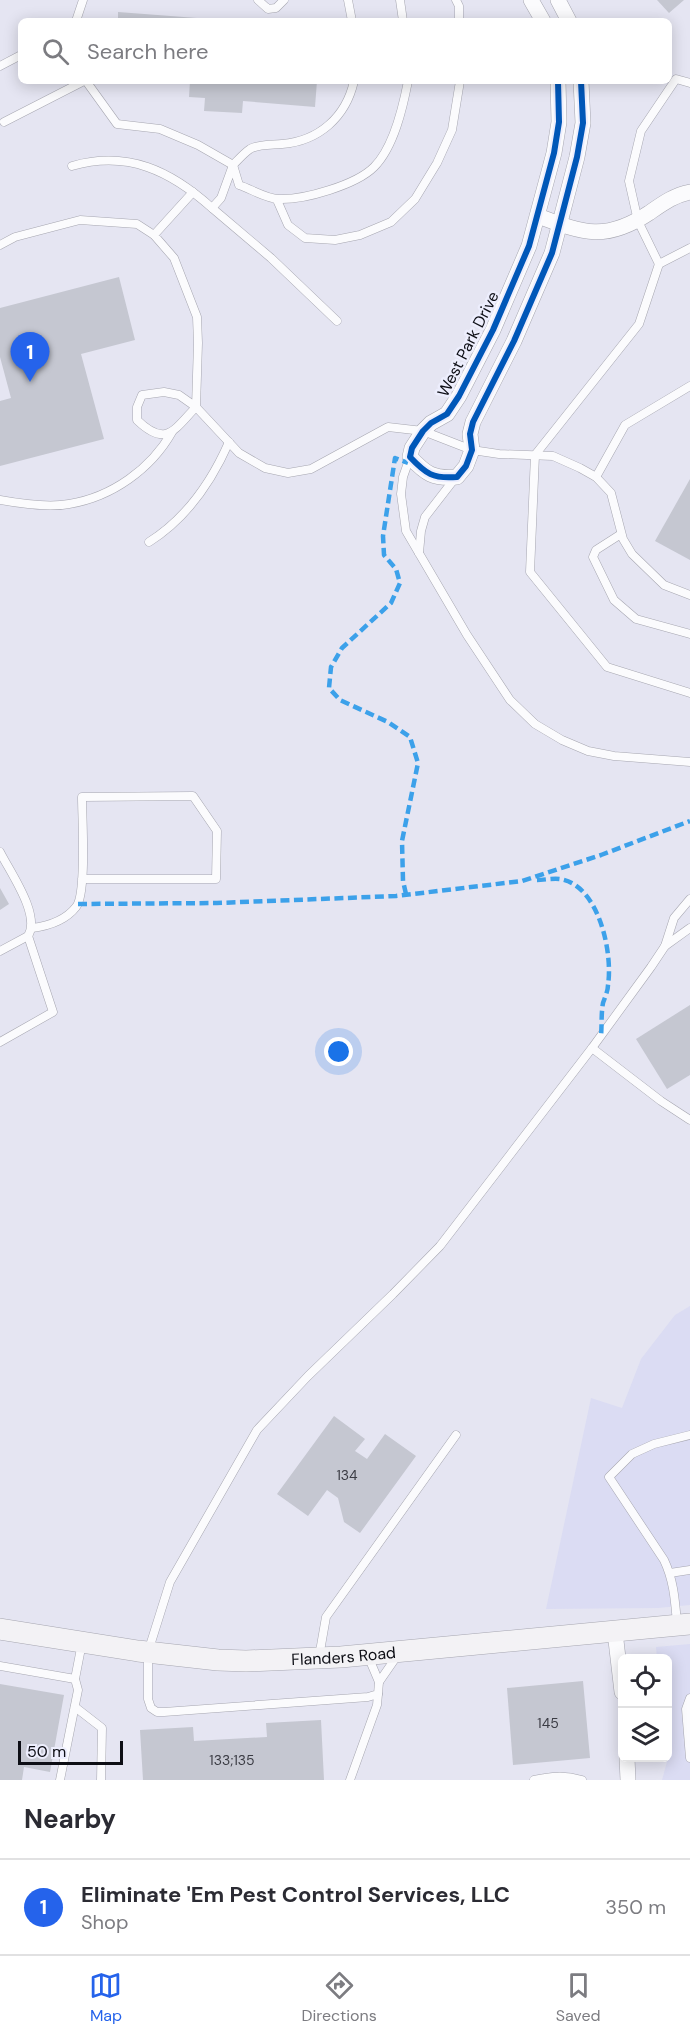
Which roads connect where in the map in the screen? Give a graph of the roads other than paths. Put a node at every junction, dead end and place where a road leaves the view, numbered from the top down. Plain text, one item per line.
1 (83, 0) edge
2 (258, 0) edge
3 (284, 0) edge
4 (348, 0) edge
5 (400, 0) edge
6 (456, 0) edge
7 (531, 0) edge
8 (558, 0) edge
9 (77, 18) edge
10 (351, 18) edge
11 (403, 18) edge
12 (459, 18) edge
13 (541, 18) edge
14 (567, 18) edge
15 (18, 57) edge
16 (0, 66) edge
17 (690, 83) edge
18 (79, 84) edge
19 (87, 84) edge
20 (353, 84) edge
21 (408, 84) edge
22 (460, 84) edge
23 (558, 84) edge
24 (581, 84) edge
25 (4, 122) dead end
26 (233, 165) junction
27 (72, 166) dead end
28 (193, 192) junction
29 (690, 192) edge
30 (277, 200) junction
31 (212, 208) junction
32 (537, 216) junction
33 (638, 220) junction
34 (560, 224) junction
35 (154, 235) junction
36 (0, 245) edge
37 (690, 248) edge
38 (659, 264) junction
39 (337, 321) dead end
40 (690, 386) edge
41 (196, 407) junction
42 (423, 431) junction
43 (172, 432) junction
44 (229, 442) junction
45 (472, 450) junction
46 (535, 455) junction
47 (410, 457) junction
48 (457, 477) junction
49 (596, 477) junction
50 (0, 500) edge
51 (621, 534) junction
52 (149, 542) dead end
53 (419, 554) junction
54 (690, 595) edge
55 (690, 634) edge
56 (690, 693) edge
57 (690, 762) edge
58 (0, 852) edge
59 (82, 879) junction
60 (690, 899) edge
61 (690, 928) edge
62 (30, 932) junction
63 (665, 946) junction
64 (0, 951) edge
65 (0, 1042) edge
66 (592, 1048) junction
67 (690, 1120) edge
68 (456, 1435) dead end
69 (690, 1435) edge
70 (690, 1570) edge
71 (670, 1573) junction
72 (683, 1625) edge
73 (0, 1629) edge
74 (615, 1632) junction
75 (82, 1643) junction
76 (148, 1652) junction
77 (400, 1652) junction
78 (367, 1654) junction
79 (319, 1658) junction
80 (618, 1658) edge
81 (0, 1666) edge
82 (75, 1679) junction
83 (379, 1682) junction
84 (378, 1694) junction
85 (690, 1698) edge
86 (75, 1707) junction
87 (690, 1758) edge
88 (627, 1762) edge
89 (60, 1780) edge
90 (101, 1780) edge
91 (350, 1780) edge
92 (534, 1780) edge
93 (582, 1780) edge
94 (628, 1780) edge

1 - 9 lane
2 - 3 lane
4 - 10 lane
5 - 11 lane
6 - 12 lane
7 - 13 street
8 - 14 street
15 - 16 lane
17 - 33 lane
18 - 25 lane
19 - 26 lane
20 - 26 lane
21 - 30 lane
22 - 30 lane
23 - 32 street, West Park Drive
24 - 34 street
26 - 30 lane
26 - 31 lane
27 - 28 lane
28 - 31 lane
28 - 35 lane
29 - 33 street
31 - 39 lane
32 - 34 street
32 - 42 street, West Park Drive
33 - 34 street
33 - 38 lane
34 - 45 street
35 - 36 lane
35 - 41 lane
37 - 38 lane
38 - 46 lane
40 - 49 lane
41 - 43 lane
41 - 43 lane
41 - 44 lane
42 - 44 lane
42 - 45 lane
42 - 47 street, West Park Drive
43 - 50 lane
44 - 52 lane
45 - 46 lane
45 - 48 street
46 - 49 lane
46 - 56 lane
47 - 48 street
47 - 53 lane, West Park Drive
48 - 53 lane
49 - 51 lane
51 - 54 lane
51 - 55 lane
53 - 57 lane, West Park Drive
58 - 62 lane
59 - 59 lane
59 - 62 lane
60 - 63 lane
61 - 63 lane
62 - 64 lane
62 - 65 lane
63 - 66 lane
66 - 67 lane
66 - 76 lane
68 - 79 lane
69 - 71 lane
70 - 71 lane
71 - 72 lane
72 - 74 main road, Flanders Road
73 - 75 main road, Flanders Road
74 - 77 main road, Flanders Road
74 - 80 street
75 - 76 main road, Flanders Road
75 - 82 lane
76 - 79 main road, Flanders Road
76 - 84 lane
77 - 78 main road, Flanders Road
77 - 83 lane
78 - 79 main road, Flanders Road
78 - 83 lane
81 - 82 lane
82 - 86 lane
83 - 84 lane
84 - 91 lane
85 - 87 lane
86 - 89 lane
86 - 90 lane
88 - 94 street
92 - 93 lane

